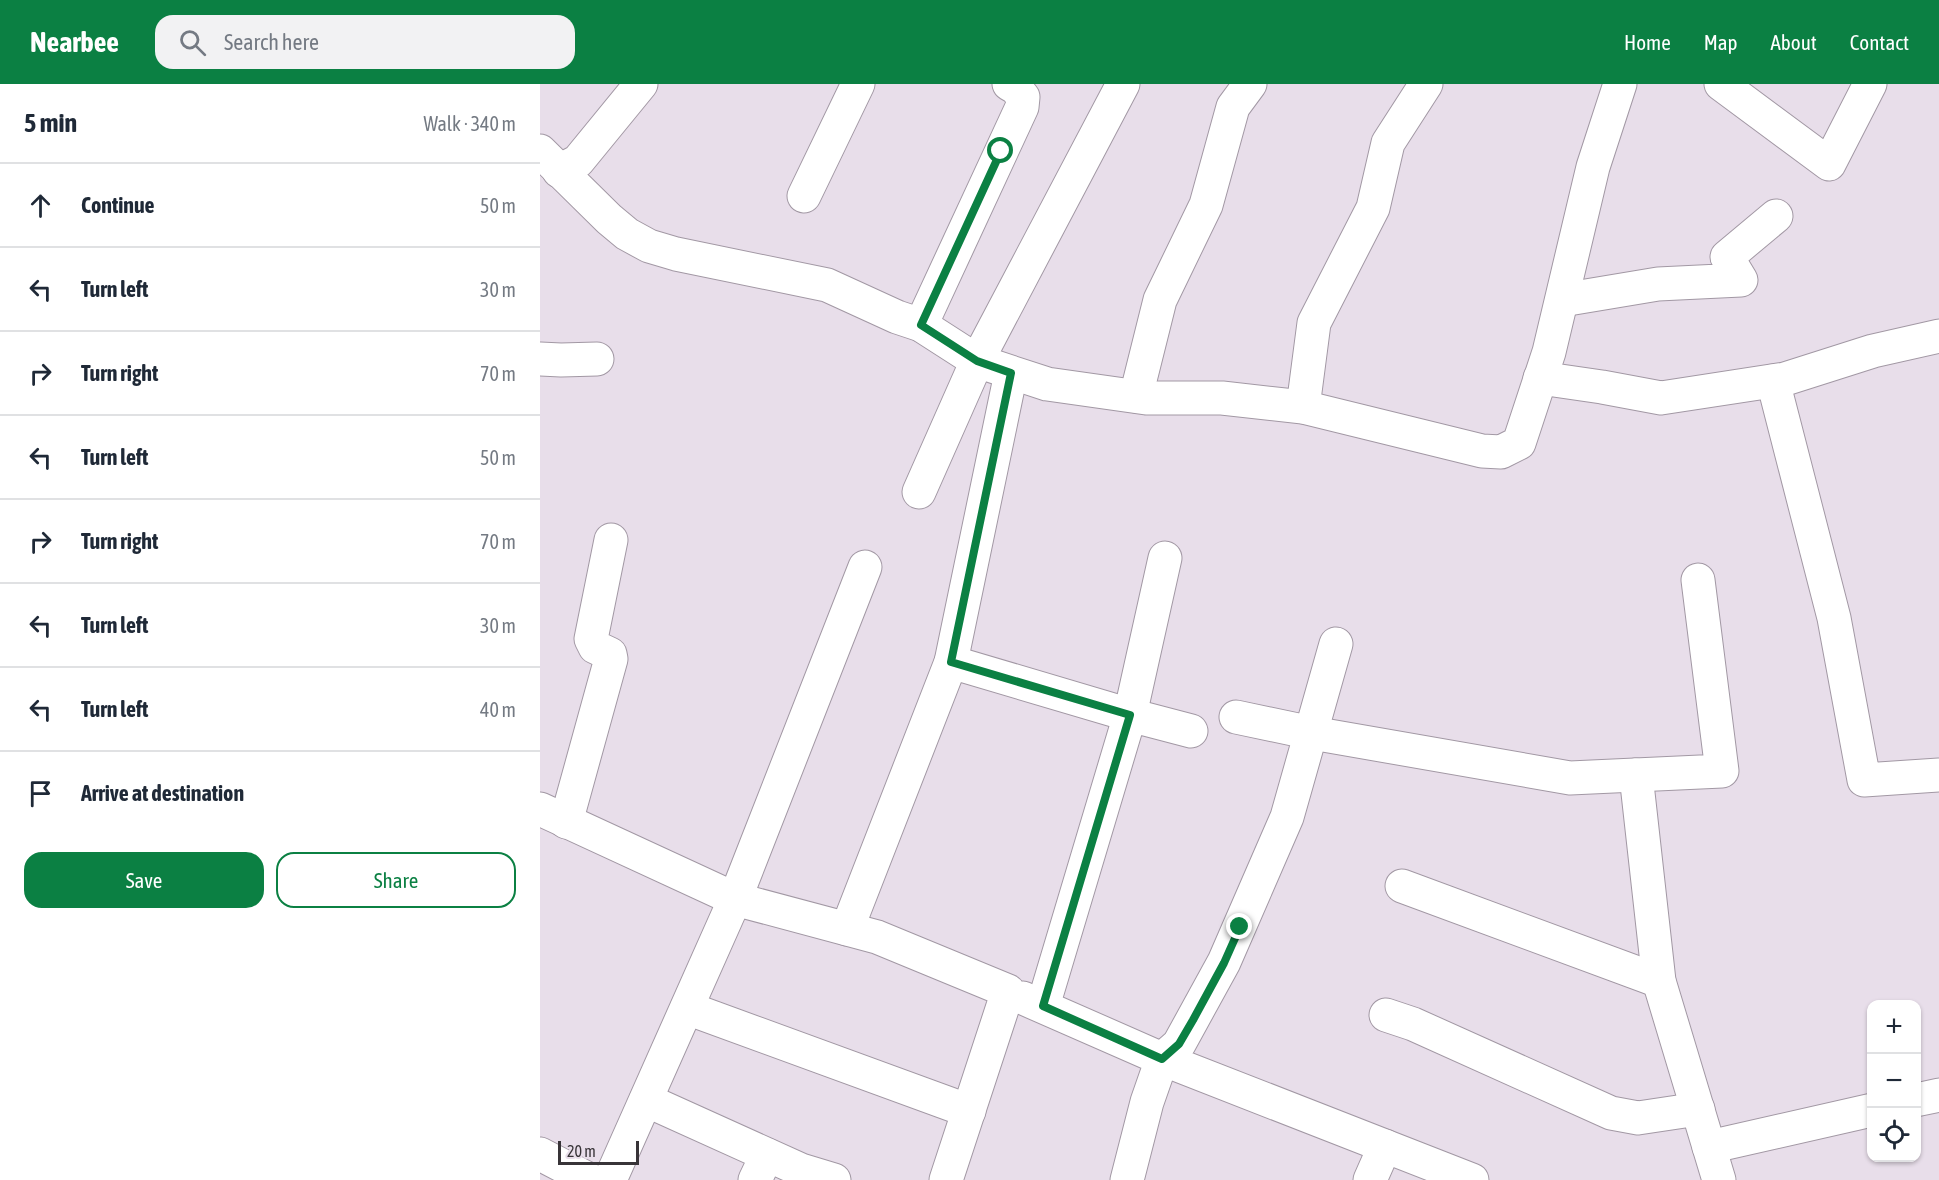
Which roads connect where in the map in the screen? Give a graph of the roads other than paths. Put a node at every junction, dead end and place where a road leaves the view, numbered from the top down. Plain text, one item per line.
1 (641, 84) edge
2 (858, 84) edge
3 (1009, 84) edge
4 (1123, 84) edge
5 (1250, 84) edge
6 (1426, 84) edge
7 (1620, 84) edge
8 (1721, 84) edge
9 (1870, 84) edge
10 (549, 161) edge
11 (804, 196) dead end
12 (1776, 216) dead end
13 (1562, 300) junction
14 (921, 325) junction
15 (1939, 336) edge
16 (540, 359) edge
17 (597, 359) dead end
18 (977, 361) junction
19 (1011, 373) junction
20 (1540, 378) junction
21 (1773, 381) junction
22 (1136, 396) junction
23 (1303, 407) junction
24 (919, 492) dead end
25 (611, 540) dead end
26 (1165, 558) dead end
27 (865, 567) dead end
28 (1698, 580) dead end
29 (1336, 644) dead end
30 (951, 662) junction
31 (1130, 715) junction
32 (1236, 717) dead end
33 (1191, 731) dead end
34 (1312, 733) junction
35 (1635, 775) junction
36 (1939, 775) edge
37 (553, 816) edge
38 (1402, 886) dead end
39 (735, 899) junction
40 (847, 929) junction
41 (1659, 981) junction
42 (1008, 991) junction
43 (1043, 1006) junction
44 (687, 1008) junction
45 (1386, 1015) dead end
46 (1162, 1059) junction
47 (1939, 1095) edge
48 (1921, 1099) edge
49 (646, 1100) junction
50 (1698, 1108) junction
51 (969, 1110) junction
52 (1867, 1111) edge
53 (1385, 1146) junction
54 (1709, 1147) junction
55 (540, 1154) edge
56 (761, 1168) edge
57 (590, 1180) edge
58 (610, 1180) edge
59 (834, 1180) edge
60 (946, 1180) edge
61 (1127, 1180) edge
62 (1370, 1180) edge
63 (1472, 1180) edge
64 (1719, 1180) edge

1 - 10 street
2 - 11 street
3 - 14 street
4 - 18 street
5 - 22 street
6 - 23 street
7 - 13 street
8 - 9 street
10 - 14 street
12 - 13 street
13 - 20 street
14 - 18 street
15 - 21 street
16 - 17 street
18 - 19 street
18 - 24 street
19 - 22 street
19 - 30 street
20 - 21 street
20 - 23 street
21 - 36 street
22 - 23 street
25 - 37 street
26 - 31 street
27 - 39 street
28 - 35 street
29 - 34 street
30 - 31 street
30 - 40 street
31 - 33 street
31 - 43 street
32 - 34 street
34 - 35 street
34 - 46 street
35 - 41 street
37 - 39 street
38 - 41 street
39 - 40 street
39 - 44 street
40 - 42 street
41 - 50 street
42 - 43 street
42 - 51 street
43 - 46 street
44 - 49 street
44 - 51 street
45 - 50 street
46 - 53 street
46 - 61 street
47 - 48 street
49 - 56 street
49 - 58 street
50 - 54 street
51 - 60 street
52 - 54 street
53 - 62 street
53 - 63 street
54 - 64 street
55 - 57 street
56 - 59 street

